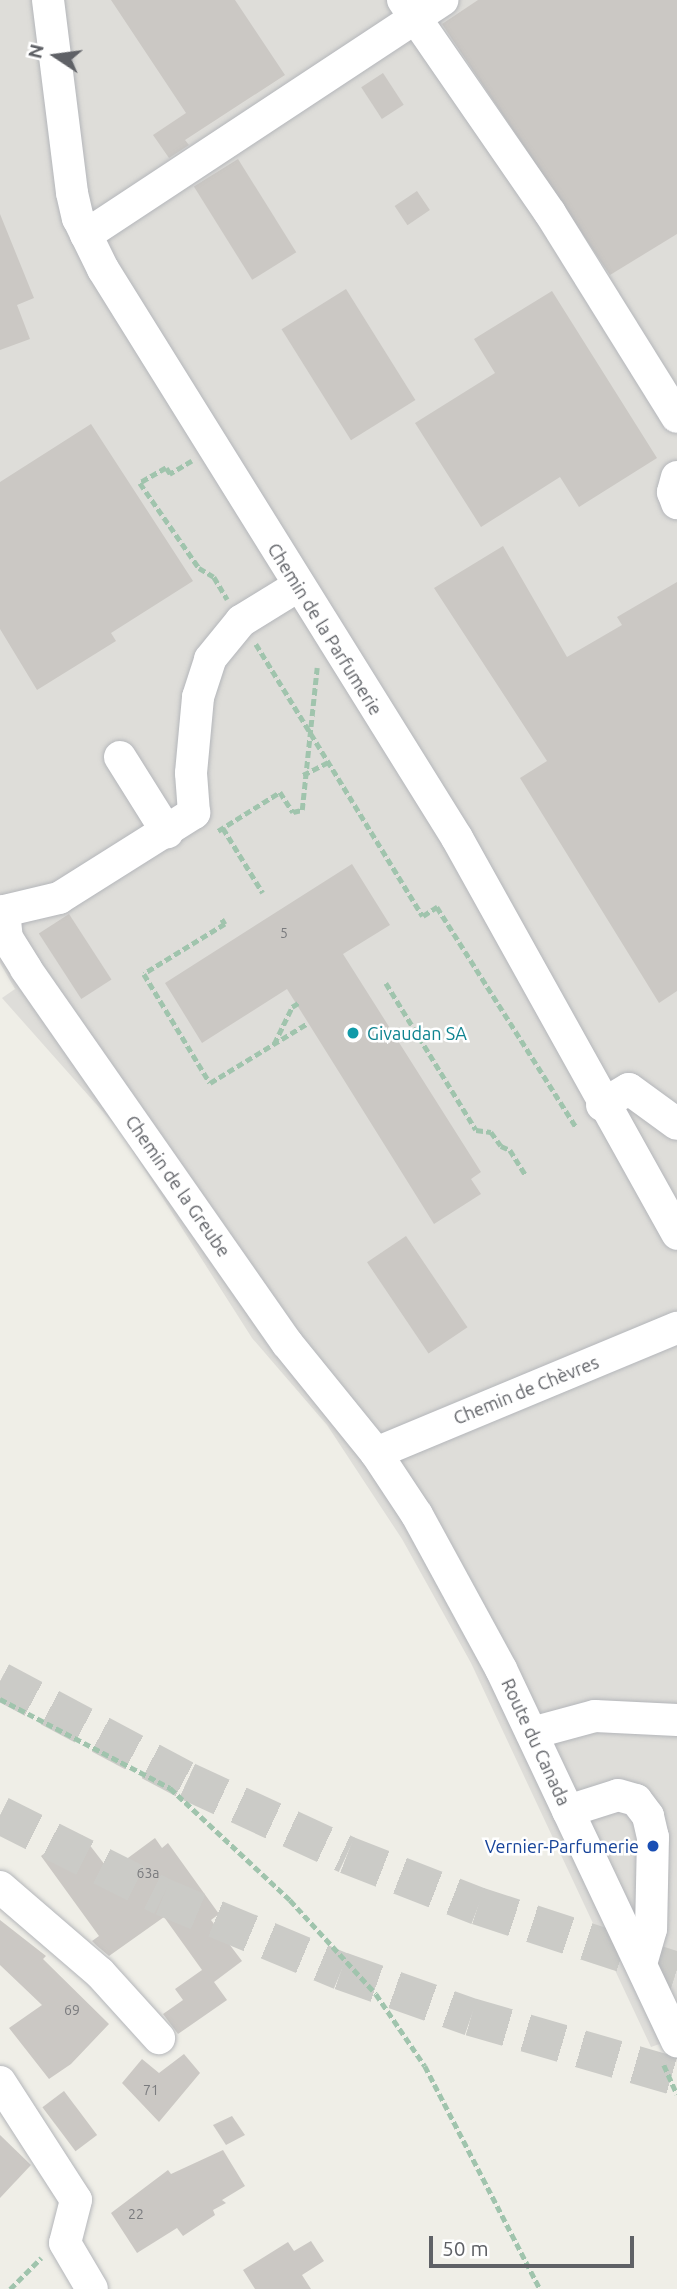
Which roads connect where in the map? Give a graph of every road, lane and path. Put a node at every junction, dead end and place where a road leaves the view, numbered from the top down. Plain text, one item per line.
1 (442, 0) edge
2 (43, 2) edge
3 (409, 10) edge
4 (86, 235) junction
5 (677, 417) edge
6 (190, 462) dead end
7 (677, 477) edge
8 (677, 503) edge
9 (298, 586) junction
10 (241, 621) junction
11 (319, 655) dead end
12 (307, 729) junction
13 (120, 757) dead end
14 (329, 762) junction
15 (303, 775) junction
16 (219, 821) dead end
17 (223, 828) junction
18 (167, 832) junction
19 (212, 835) dead end
20 (263, 893) dead end
21 (2, 910) edge
22 (222, 919) dead end
23 (386, 983) dead end
24 (300, 1002) dead end
25 (307, 1023) dead end
26 (273, 1044) junction
27 (602, 1105) junction
28 (677, 1124) edge
29 (576, 1127) dead end
30 (526, 1176) dead end
31 (677, 1234) edge
32 (677, 1328) edge
33 (376, 1452) junction
34 (0, 1699) edge
35 (677, 1720) edge
36 (532, 1733) junction
37 (568, 1811) junction
38 (0, 1887) edge
39 (642, 1961) junction
40 (159, 2038) dead end
41 (673, 2045) edge
42 (0, 2082) edge
43 (677, 2094) edge
44 (65, 2243) junction
45 (10, 2289) edge
46 (92, 2289) edge
47 (540, 2289) edge

1 - 3 street
2 - 4 street, Chemin de la Parfumerie
3 - 4 street
3 - 5 street
4 - 9 street, Chemin de la Parfumerie
6 - 10 path
7 - 8 street
9 - 10 street
9 - 27 street, Chemin de la Parfumerie
10 - 12 path
10 - 18 street
11 - 12 path
12 - 14 path
12 - 15 path
13 - 18 street
14 - 15 path
14 - 29 path
15 - 17 path
16 - 17 path
17 - 19 path
17 - 20 path
18 - 21 street
21 - 33 street, Chemin de la Greube
22 - 26 path
23 - 30 path
24 - 26 path
25 - 26 path
27 - 28 street
27 - 31 street, Chemin de la Parfumerie
32 - 33 street, Chemin de Chèvres
33 - 36 street, Route du Canada
34 - 47 path
35 - 36 street
36 - 37 street, Route du Canada
37 - 39 street, Route du Canada
37 - 39 street
38 - 40 street
39 - 41 street, Route du Canada
41 - 43 path
42 - 44 street
44 - 45 path
44 - 46 street

